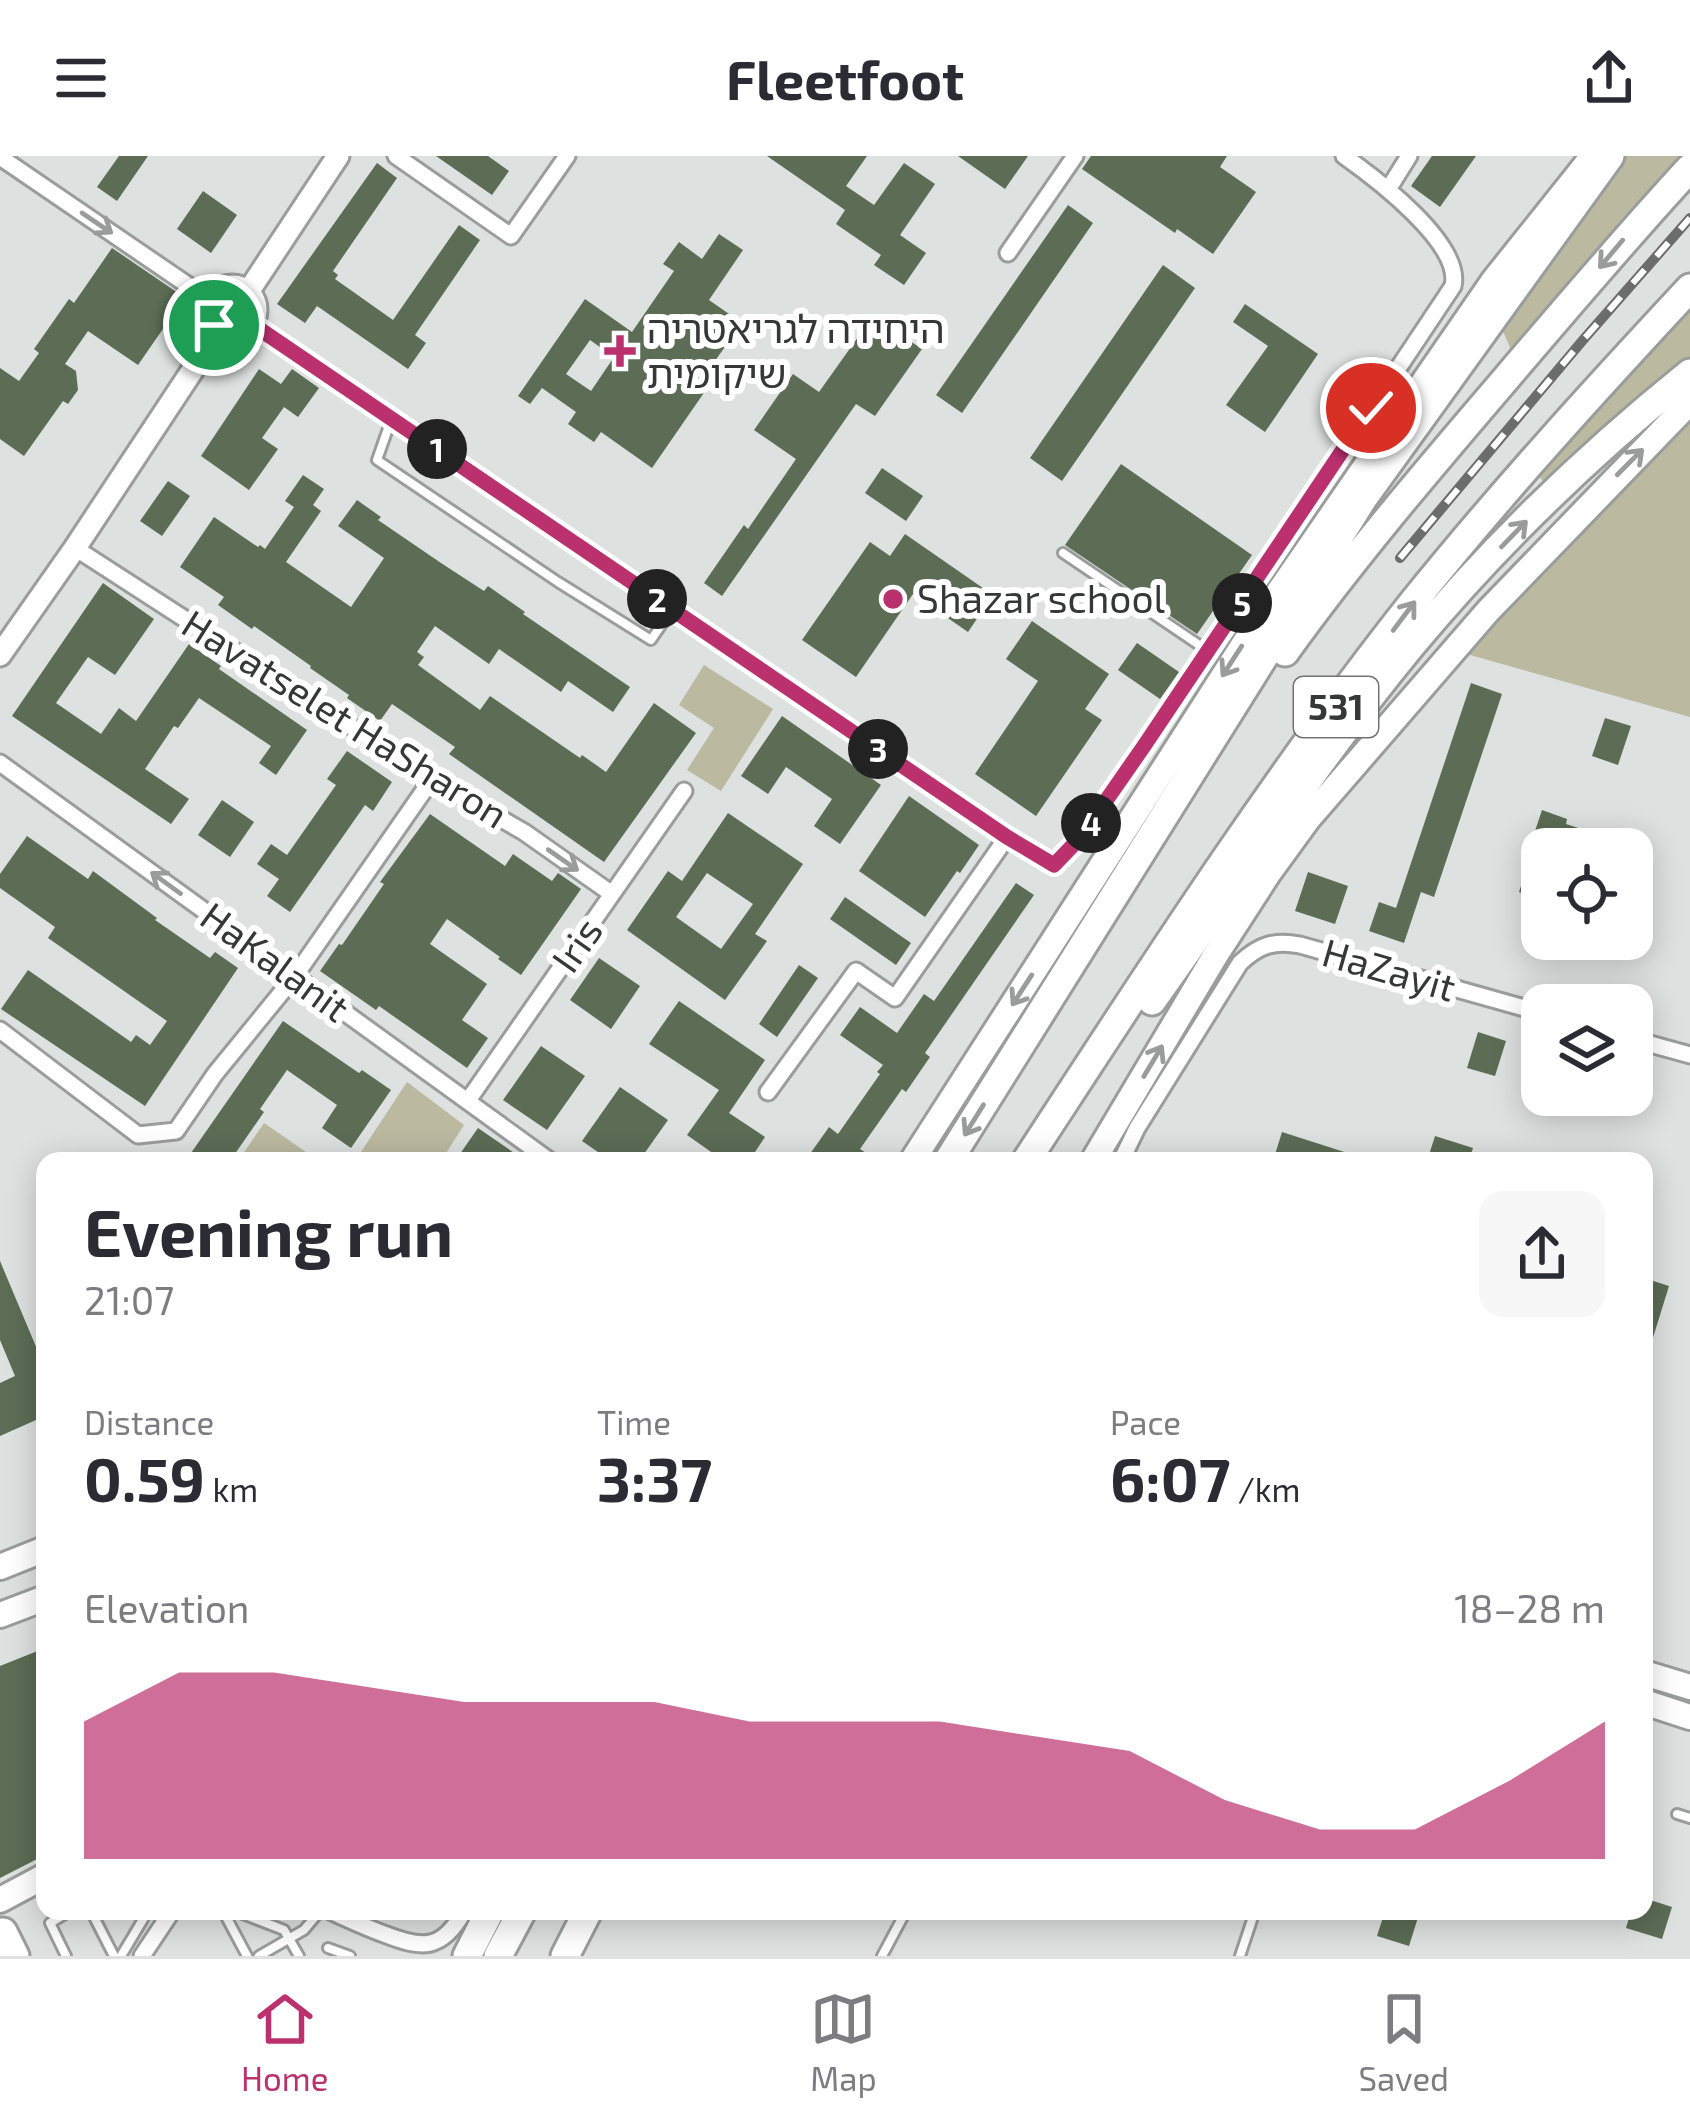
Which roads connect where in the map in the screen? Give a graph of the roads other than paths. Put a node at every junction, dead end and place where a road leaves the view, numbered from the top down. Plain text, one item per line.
1 (338, 156) edge
2 (396, 156) edge
3 (567, 156) edge
4 (1075, 156) edge
5 (1343, 156) edge
6 (1409, 156) edge
7 (1593, 156) edge
8 (1610, 156) edge
9 (0, 157) edge
10 (1690, 168) edge
11 (1390, 188) junction
12 (1008, 253) dead end
13 (1690, 288) edge
14 (248, 292) junction
15 (211, 301) junction
16 (252, 324) junction
17 (219, 330) junction
18 (1690, 374) edge
19 (1690, 402) edge
20 (392, 419) junction
21 (76, 548) junction
22 (1063, 553) dead end
23 (672, 609) junction
24 (1209, 652) junction
25 (0, 655) edge
26 (0, 763) edge
27 (432, 779) junction
28 (684, 791) dead end
29 (1007, 837) junction
30 (1148, 842) junction
31 (612, 894) junction
32 (295, 976) junction
33 (1521, 1007) edge
34 (0, 1030) edge
35 (1653, 1045) edge
36 (1690, 1055) edge
37 (769, 1092) dead end
38 (469, 1100) junction
39 (538, 1152) edge
40 (918, 1152) edge
41 (954, 1152) edge
42 (1033, 1152) edge
43 (1044, 1152) edge
44 (1098, 1152) edge
45 (1125, 1152) edge
46 (36, 1553) edge
47 (0, 1567) edge
48 (36, 1601) edge
49 (0, 1615) edge
50 (1653, 1676) edge
51 (1690, 1687) edge
52 (1653, 1705) edge
53 (1690, 1718) edge
54 (1678, 1814) dead end
55 (1690, 1818) edge
56 (36, 1881) edge
57 (0, 1900) edge
58 (55, 1920) edge
59 (96, 1920) edge
60 (142, 1920) edge
61 (166, 1920) edge
62 (228, 1920) edge
63 (258, 1920) edge
64 (314, 1920) edge
65 (365, 1920) edge
66 (458, 1920) edge
67 (485, 1920) edge
68 (517, 1920) edge
69 (583, 1920) edge
70 (901, 1920) edge
71 (1252, 1920) edge
72 (289, 1939) junction
73 (328, 1948) dead end
74 (66, 1956) edge
75 (118, 1956) edge
76 (142, 1956) edge
77 (247, 1956) edge
78 (259, 1956) edge
79 (298, 1956) edge
80 (350, 1956) edge
81 (467, 1956) edge
82 (498, 1956) edge
83 (565, 1956) edge
84 (882, 1956) edge
85 (1240, 1956) edge

1 - 14 street
2 - 3 street
4 - 12 street
5 - 11 street
6 - 11 street
7 -> 40 main road
8 - 30 highway
9 -> 15 street
10 -> 30 highway, 531
11 - 24 street
42 -> 13 highway, 531
14 - 15 street
14 - 16 street
15 - 17 street
16 - 17 street
16 - 20 street
17 - 21 street
43 -> 18 highway
44 -> 19 main road
20 - 23 street
20 - 23 lane
21 - 25 street
21 - 27 street, Havatselet HaSharon
22 - 24 lane
23 - 29 street
24 - 29 street
32 -> 26 street, HaKalanit
27 -> 31 street, Havatselet HaSharon
27 - 32 street
28 - 31 street, Iris
29 - 37 street
30 -> 41 highway, 531
31 - 38 street, Iris
32 - 34 street
32 - 38 street, HaKalanit
33 - 45 street, HaZayit
35 - 36 street
38 - 39 street, HaKalanit
46 - 47 main road
48 - 49 main road
50 - 51 main road
52 - 53 main road
54 - 55 lane
56 - 57 main road
58 - 74 lane
59 - 75 lane
60 - 75 lane
61 - 76 street
62 - 77 lane
63 - 72 lane
64 - 72 lane
65 - 66 street
67 - 81 highway
68 - 82 highway
69 - 83 highway
70 - 84 lane
71 - 85 lane
72 - 78 lane
72 - 79 lane
73 - 80 lane

